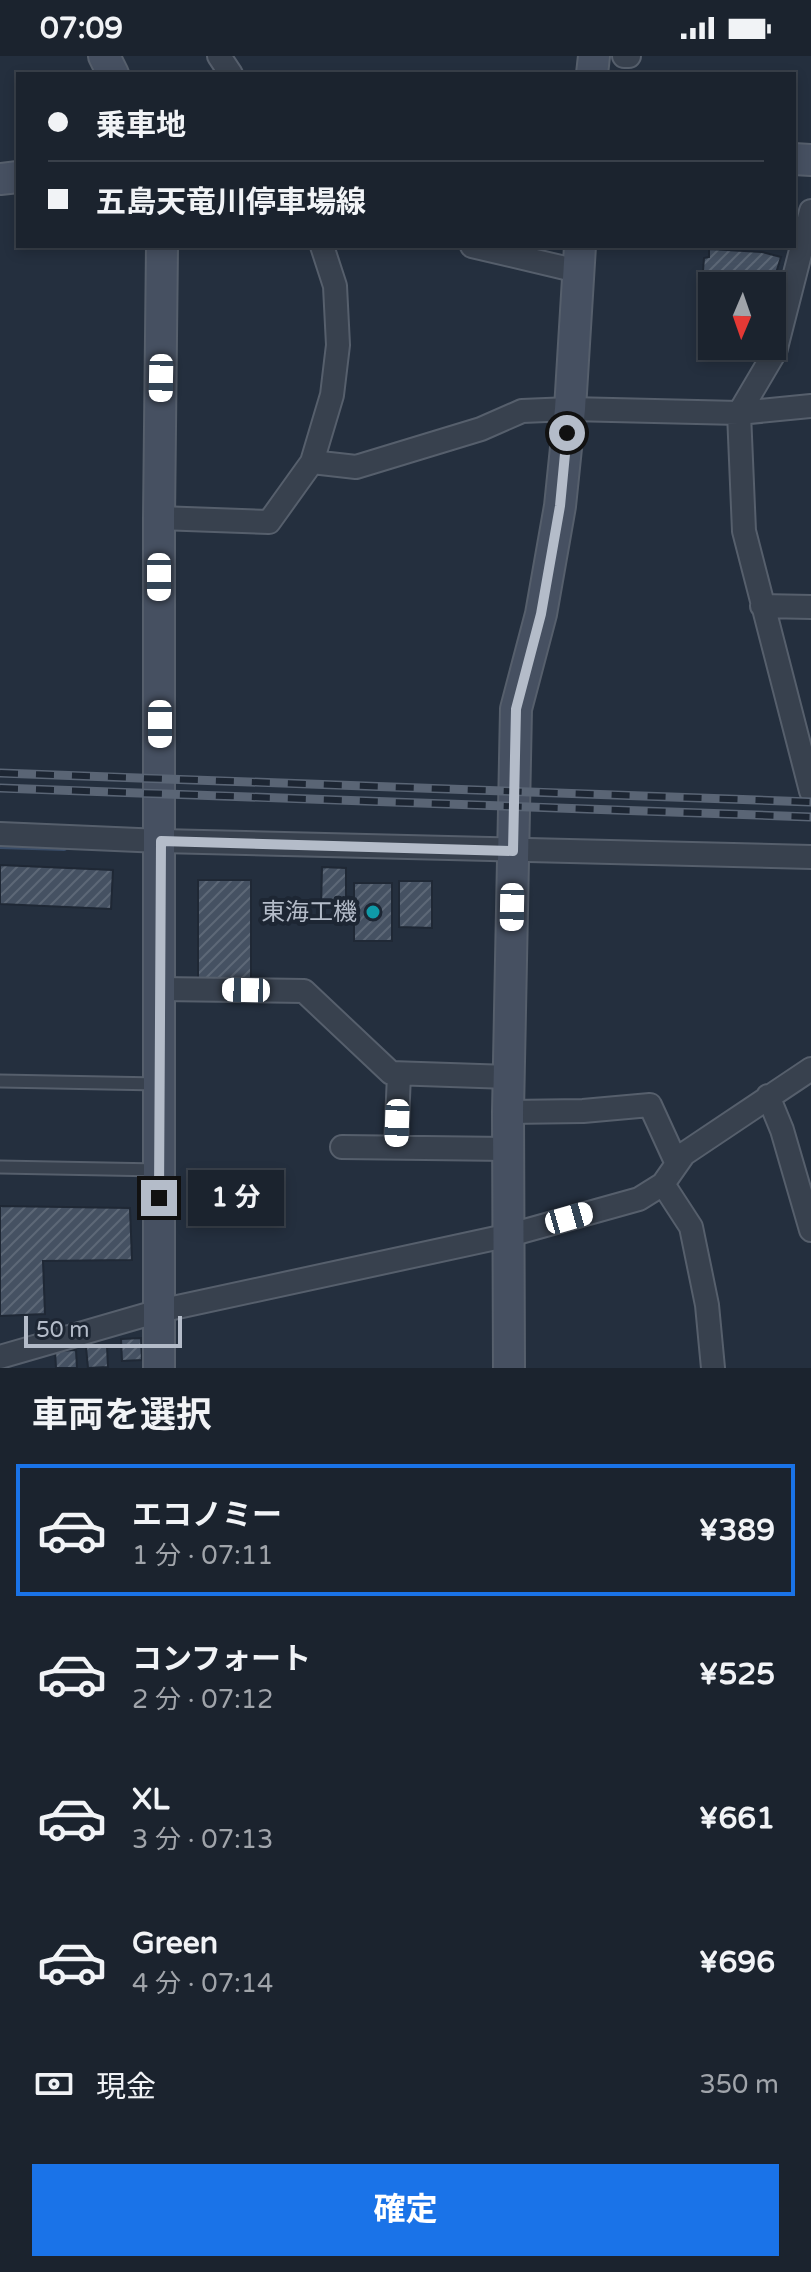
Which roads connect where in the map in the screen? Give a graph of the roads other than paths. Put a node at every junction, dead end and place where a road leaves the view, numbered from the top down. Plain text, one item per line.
1 (811, 211) edge
2 (162, 248) edge
3 (323, 248) edge
4 (488, 248) edge
5 (579, 259) edge
6 (811, 406) edge
7 (570, 409) junction
8 (739, 413) junction
9 (312, 462) junction
10 (159, 518) junction
11 (762, 606) junction
12 (811, 607) edge
13 (811, 791) edge
14 (0, 834) edge
15 (161, 841) junction
16 (513, 851) junction
17 (811, 857) edge
18 (160, 989) junction
19 (811, 1069) edge
20 (399, 1074) junction
21 (509, 1077) junction
22 (0, 1081) edge
23 (160, 1084) junction
24 (768, 1096) junction
25 (508, 1112) junction
26 (342, 1147) dead end
27 (396, 1147) junction
28 (508, 1149) junction
29 (677, 1164) junction
30 (0, 1167) edge
31 (159, 1170) junction
32 (663, 1184) junction
33 (811, 1230) edge
34 (510, 1235) junction
35 (159, 1311) junction
36 (0, 1357) edge
37 (159, 1368) edge
38 (509, 1368) edge
39 (713, 1368) edge

1 - 8 street
2 - 10 main road
3 - 9 street
4 - 5 street
5 - 7 main road
6 - 8 street
7 - 8 street
7 - 9 street
7 - 16 main road
8 - 11 street
9 - 10 street
10 - 15 main road
11 - 12 street
11 - 13 street
14 - 15 street
15 - 16 street
15 - 18 main road
16 - 17 street
16 - 21 main road
18 - 20 street
18 - 23 main road
19 - 24 street
20 - 21 street
20 - 27 street
21 - 25 main road
22 - 23 lane
23 - 31 main road
24 - 29 street
24 - 33 street
25 - 28 main road
25 - 29 street
26 - 27 street
27 - 28 street
28 - 34 main road
29 - 32 street
30 - 31 lane
31 - 35 main road
32 - 34 street
32 - 39 street
34 - 35 street
34 - 38 main road
35 - 36 street
35 - 37 main road

